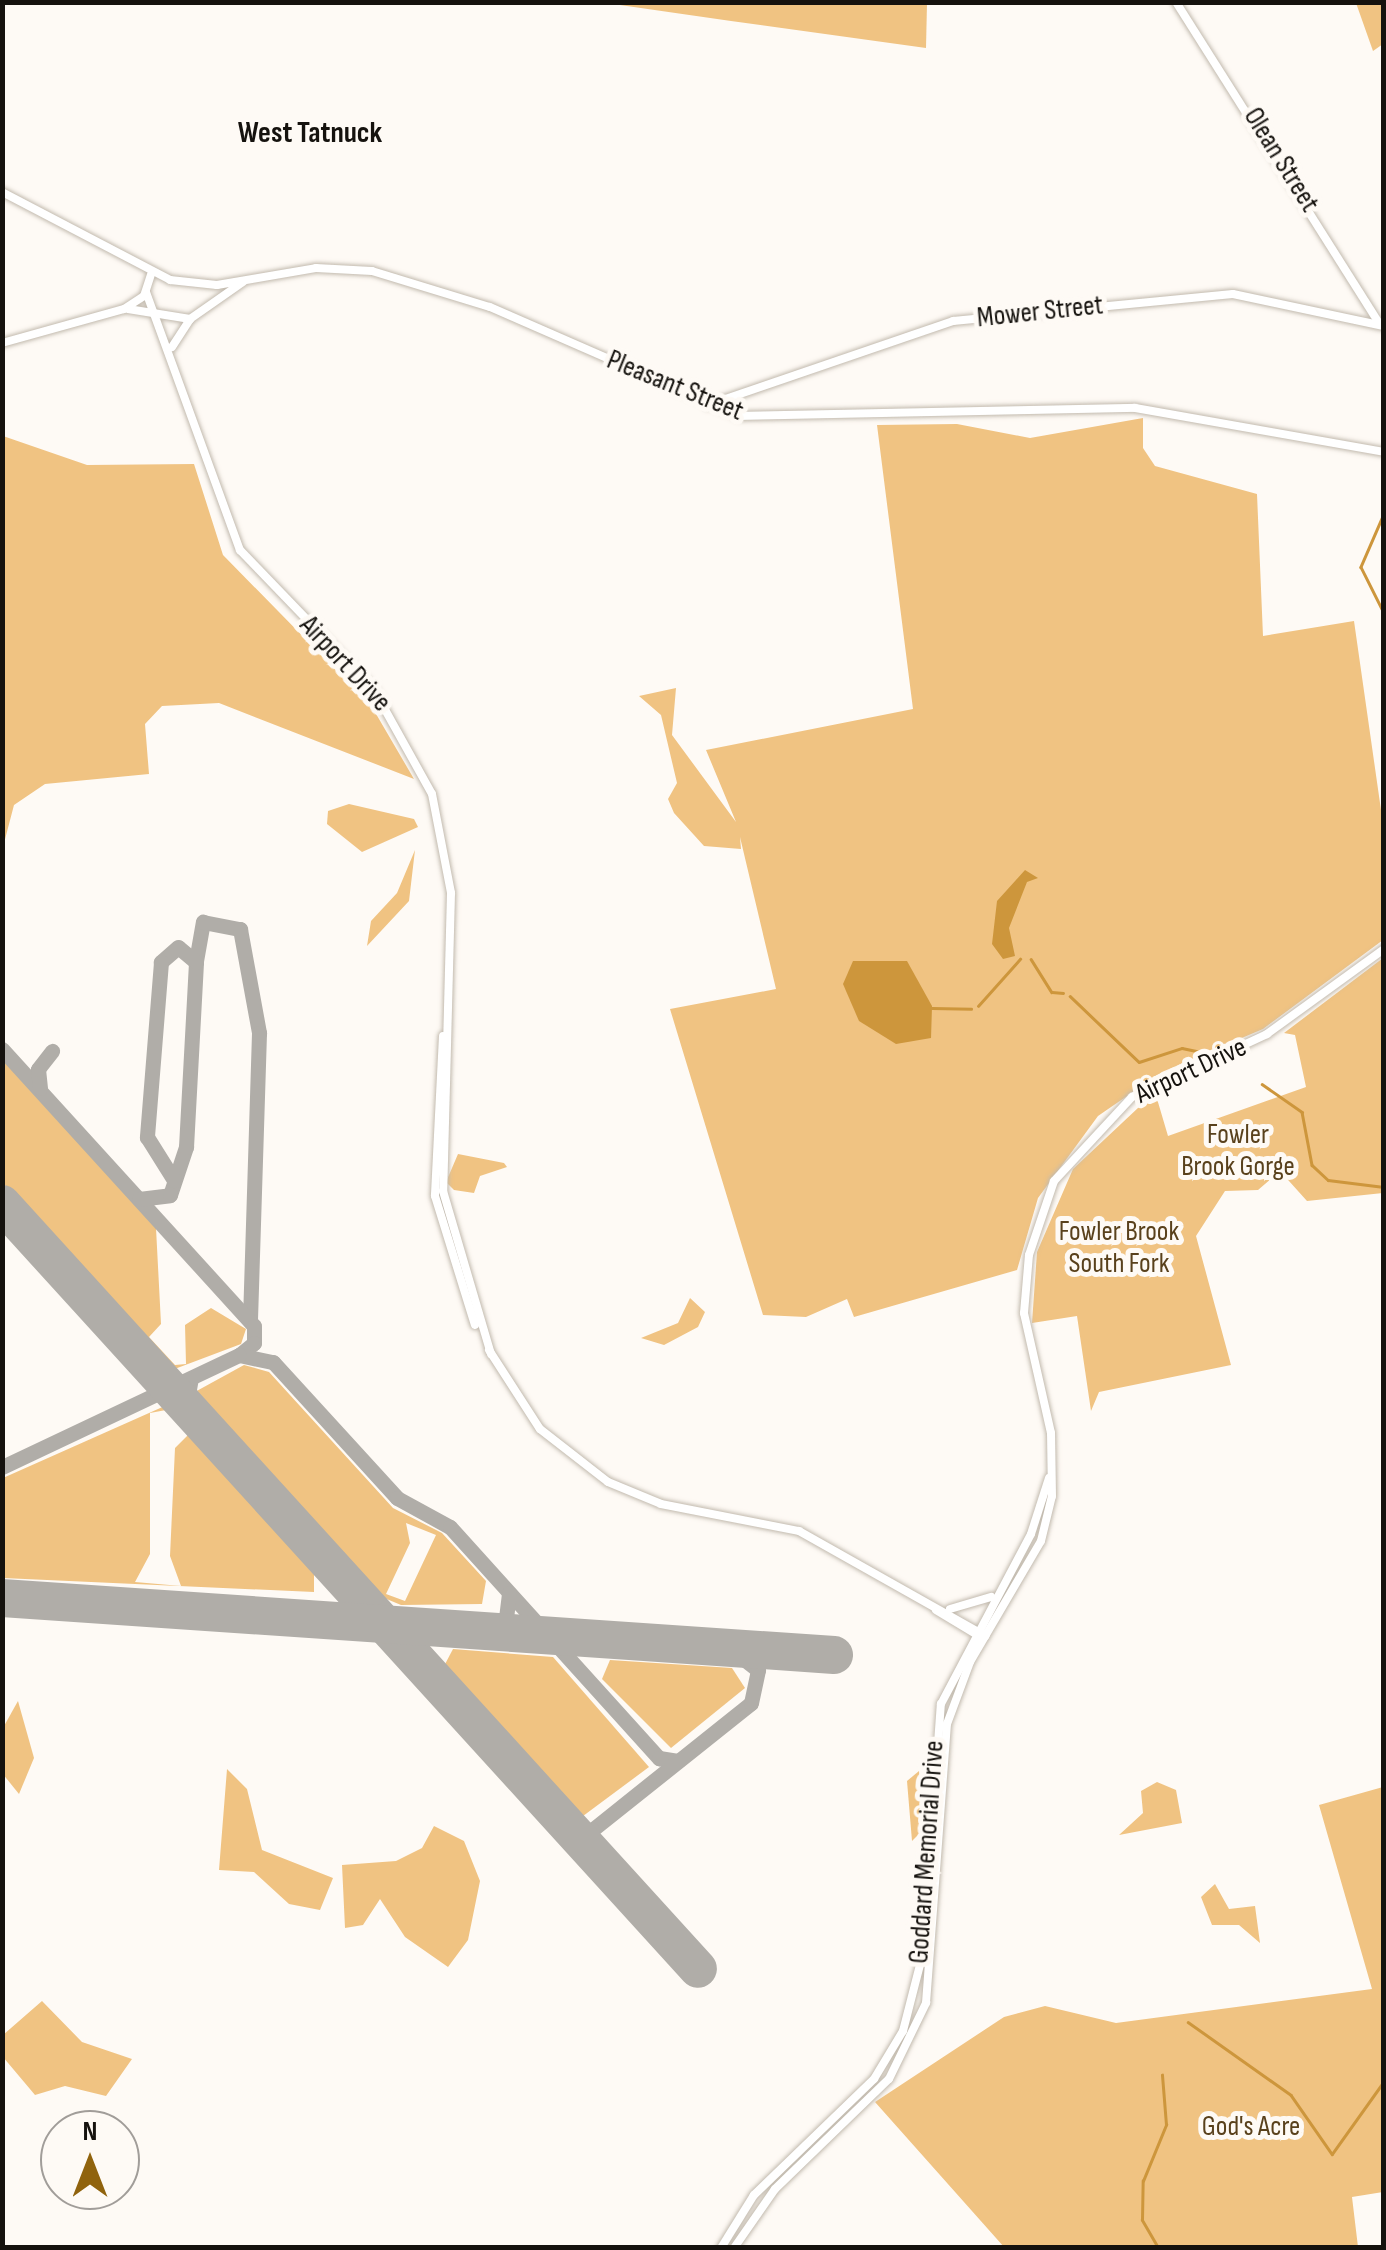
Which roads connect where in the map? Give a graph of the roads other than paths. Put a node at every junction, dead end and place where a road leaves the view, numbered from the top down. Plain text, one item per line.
1 (1176, 2) edge
2 (2, 192) edge
3 (150, 274) junction
4 (243, 282) junction
5 (216, 285) junction
6 (146, 292) junction
7 (214, 308) junction
8 (124, 309) junction
9 (152, 316) junction
10 (190, 319) junction
11 (1381, 324) edge
12 (2, 344) edge
13 (172, 348) junction
14 (708, 405) junction
15 (1384, 452) edge
16 (1384, 949) edge
17 (1052, 1464) junction
18 (1006, 1578) junction
19 (915, 1595) junction
20 (933, 1602) junction
21 (945, 1616) junction
22 (980, 1632) junction
23 (964, 1652) junction
24 (720, 2248) edge
25 (734, 2248) edge

1 - 11 main road, Olean Street
2 - 3 main road, Pleasant Street
3 - 5 main road, Pleasant Street
3 - 6 main road
4 - 5 main road, Pleasant Street
4 - 7 main road
4 - 14 main road, Pleasant Street
5 - 7 main road
6 - 8 main road
6 - 9 main road, Airport Drive
7 - 10 main road
8 - 9 main road
8 - 12 main road
9 - 10 main road
9 - 13 main road, Airport Drive
10 - 13 main road
11 - 14 main road, Mower Street
13 - 19 main road, Airport Drive
14 - 15 main road, Pleasant Street
16 - 17 main road, Airport Drive
17 - 18 main road, Airport Drive
17 - 22 main road, Airport Drive
18 - 20 main road, Airport Drive
18 - 22 main road, Airport Drive
19 - 20 main road, Airport Drive
19 - 21 main road, Airport Drive
20 - 22 main road, Airport Drive
21 - 22 main road, Airport Drive
21 - 23 main road
22 - 23 main road, Goddard Memorial Drive
22 - 25 main road, Goddard Memorial Drive
23 - 24 main road, Goddard Memorial Drive

